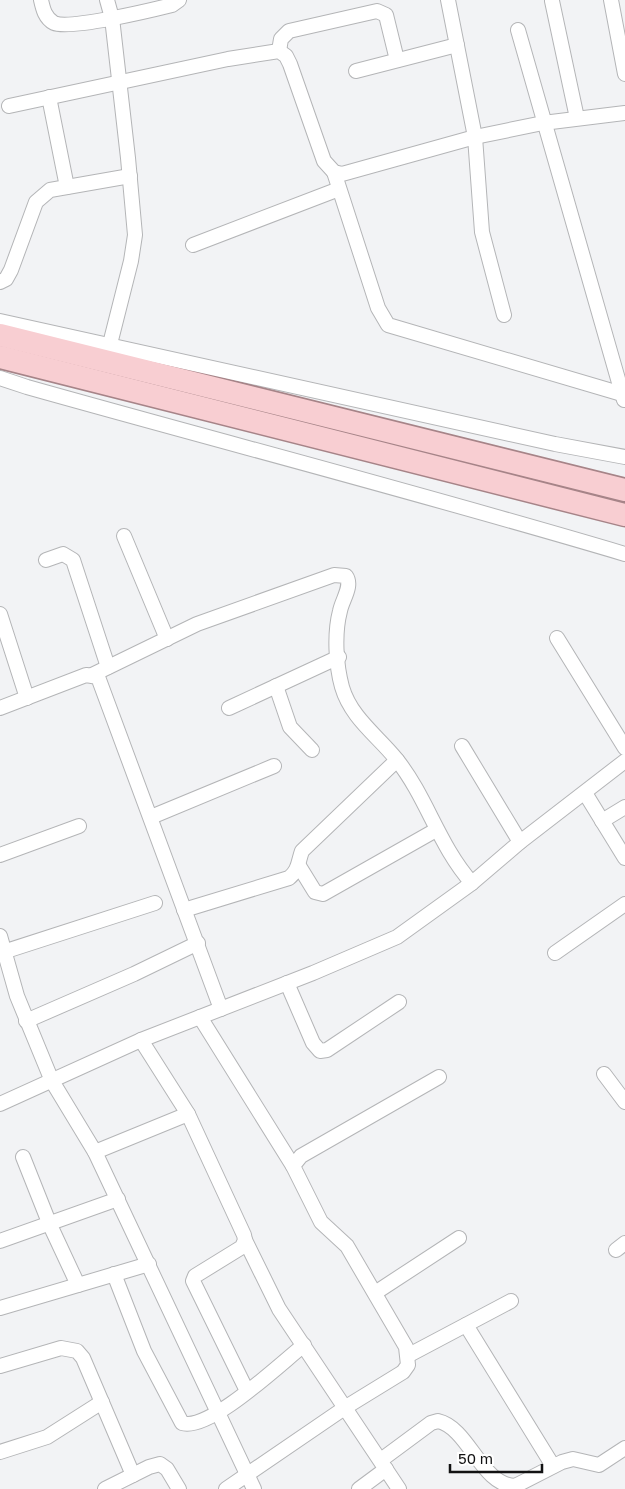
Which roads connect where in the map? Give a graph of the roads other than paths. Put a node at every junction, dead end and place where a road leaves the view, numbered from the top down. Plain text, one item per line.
1 (41, 0) edge
2 (107, 0) edge
3 (179, 0) edge
4 (448, 0) edge
5 (611, 0) edge
6 (552, 1) edge
7 (112, 18) junction
8 (518, 30) dead end
9 (457, 45) junction
10 (279, 51) junction
11 (397, 60) junction
12 (356, 71) dead end
13 (625, 74) edge
14 (119, 81) junction
15 (49, 97) junction
16 (9, 106) dead end
17 (625, 113) edge
18 (577, 118) junction
19 (543, 123) junction
20 (475, 137) junction
21 (334, 172) junction
22 (130, 176) junction
23 (67, 187) junction
24 (340, 189) junction
25 (193, 244) dead end
26 (0, 282) edge
27 (504, 315) dead end
28 (0, 321) edge
29 (0, 335) edge
30 (110, 344) junction
31 (0, 357) edge
32 (0, 378) edge
33 (624, 398) edge
34 (625, 457) edge
35 (625, 490) edge
36 (625, 515) edge
37 (124, 536) dead end
38 (625, 554) edge
39 (46, 560) dead end
40 (0, 614) edge
41 (3, 633) edge
42 (557, 638) dead end
43 (167, 639) junction
44 (338, 657) junction
45 (108, 667) junction
46 (92, 675) junction
47 (276, 686) junction
48 (27, 698) junction
49 (0, 708) edge
50 (228, 708) dead end
51 (462, 746) dead end
52 (625, 748) edge
53 (312, 750) dead end
54 (396, 760) junction
55 (625, 761) edge
56 (274, 766) dead end
57 (585, 793) junction
58 (625, 807) edge
59 (151, 817) junction
60 (602, 821) junction
61 (79, 826) dead end
62 (436, 830) junction
63 (520, 842) junction
64 (0, 855) edge
65 (625, 858) edge
66 (299, 866) junction
67 (472, 883) junction
68 (155, 904) dead end
69 (625, 904) edge
70 (184, 910) junction
71 (0, 936) edge
72 (198, 943) junction
73 (3, 953) edge
74 (554, 953) dead end
75 (287, 983) junction
76 (399, 1002) dead end
77 (221, 1009) junction
78 (200, 1017) junction
79 (26, 1020) junction
80 (141, 1040) junction
81 (604, 1074) dead end
82 (439, 1076) dead end
83 (52, 1081) junction
84 (625, 1102) edge
85 (0, 1104) edge
86 (188, 1114) junction
87 (95, 1152) junction
88 (23, 1157) dead end
89 (293, 1166) junction
90 (118, 1199) junction
91 (50, 1225) junction
92 (459, 1238) dead end
93 (245, 1240) junction
94 (0, 1241) edge
95 (149, 1264) junction
96 (114, 1274) junction
97 (78, 1285) junction
98 (375, 1293) junction
99 (511, 1302) dead end
100 (0, 1308) edge
101 (466, 1325) junction
102 (304, 1345) junction
103 (409, 1355) junction
104 (0, 1366) edge
105 (247, 1391) junction
106 (102, 1402) junction
107 (346, 1407) junction
108 (219, 1414) junction
109 (625, 1448) edge
110 (0, 1452) edge
111 (383, 1464) junction
112 (554, 1466) junction
113 (133, 1476) junction
114 (247, 1476) junction
115 (107, 1489) edge
116 (179, 1489) edge
117 (226, 1489) edge
118 (254, 1489) edge
119 (359, 1489) edge
120 (399, 1489) edge

1 - 7 street
2 - 7 street
3 - 7 street
4 - 9 street
5 - 13 street
6 - 18 street
7 - 14 street
8 - 19 street
9 - 11 street
9 - 20 street
10 - 11 street
10 - 14 street
10 - 21 street
11 - 12 street
14 - 15 street
14 - 22 street
15 - 16 street
15 - 23 street
17 - 18 street
18 - 19 street
19 - 20 street
19 - 33 street
20 - 21 street
20 - 27 street
21 - 24 street
22 - 23 street
22 - 30 street
23 - 26 street
24 - 25 street
24 - 33 street
28 - 30 street
29 - 35 highway
30 - 34 street
31 - 36 highway
32 - 38 street
37 - 43 street
39 - 45 street
40 - 41 street
41 - 48 street
42 - 52 street
43 - 44 street
43 - 45 street
44 - 47 street
44 - 54 street
45 - 46 street
46 - 48 street
46 - 59 street
47 - 50 street
47 - 53 street
48 - 49 street
51 - 63 street
54 - 62 street
54 - 66 street
55 - 57 street
56 - 59 street
57 - 60 street
57 - 63 street
58 - 60 street
59 - 70 street
60 - 65 street
61 - 64 street
62 - 66 street
62 - 67 street
63 - 67 street
66 - 70 street
67 - 75 street
68 - 73 street
69 - 74 street
70 - 72 street
71 - 73 street
72 - 77 street
72 - 79 street
73 - 79 street
75 - 76 street
75 - 77 street
77 - 78 street
78 - 80 street
78 - 89 street
79 - 83 street
80 - 83 street
80 - 86 street
81 - 84 street
82 - 89 street
83 - 85 street
83 - 87 street
86 - 87 street
86 - 93 street
87 - 90 street
88 - 91 street
89 - 98 street
90 - 91 street
90 - 95 street
91 - 94 street
91 - 97 street
92 - 98 street
93 - 102 street
93 - 105 street
95 - 96 street
95 - 108 street
96 - 97 street
96 - 108 street
97 - 100 street
98 - 103 street
99 - 101 street
101 - 103 street
101 - 112 street
102 - 105 street
102 - 107 street
103 - 107 street
104 - 106 street
105 - 108 street
106 - 110 street
106 - 113 street
107 - 111 street
107 - 114 street
108 - 114 street
109 - 112 street
111 - 112 street
111 - 119 street
111 - 120 street
113 - 115 street
113 - 116 street
114 - 117 street
114 - 118 street

